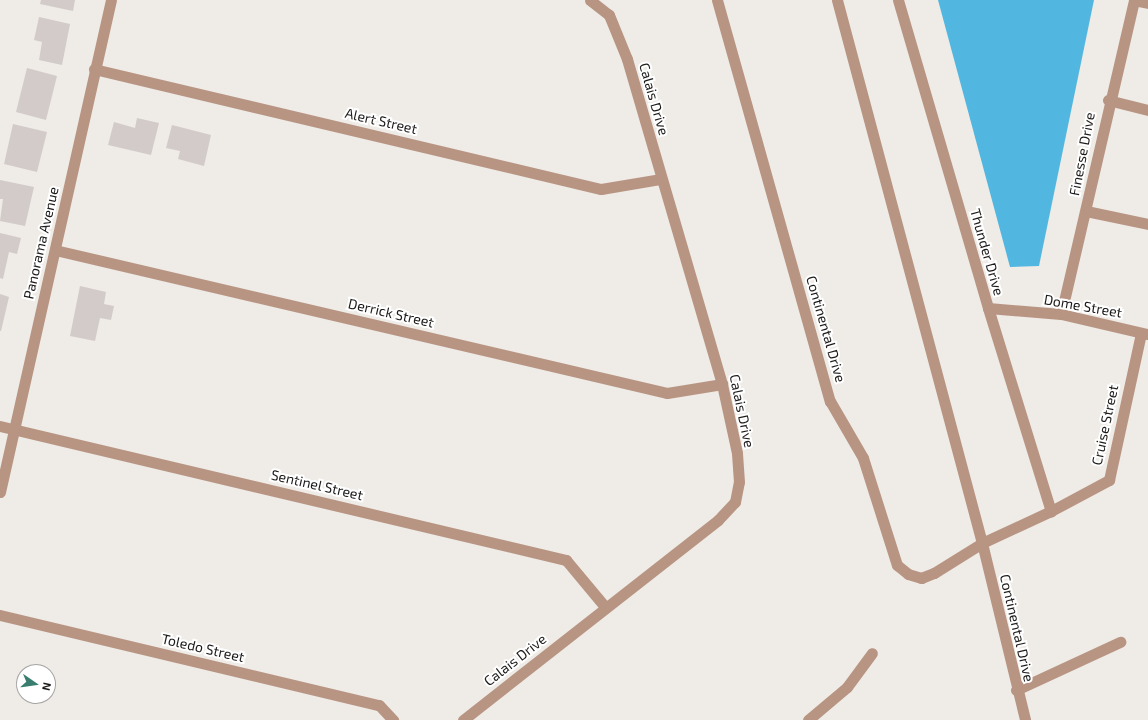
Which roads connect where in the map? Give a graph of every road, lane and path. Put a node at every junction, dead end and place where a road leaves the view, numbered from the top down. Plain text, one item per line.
1 (111, 0) edge
2 (717, 0) edge
3 (837, 0) edge
4 (898, 0) edge
5 (1134, 0) edge
6 (592, 1) edge
7 (1148, 3) edge
8 (94, 69) junction
9 (1108, 100) junction
10 (1148, 110) edge
11 (661, 179) junction
12 (1086, 211) junction
13 (1148, 224) edge
14 (55, 250) junction
15 (988, 308) junction
16 (1061, 314) junction
17 (1144, 333) edge
18 (722, 384) junction
19 (0, 426) edge
20 (14, 429) junction
21 (0, 492) edge
22 (1051, 511) junction
23 (982, 542) junction
24 (606, 608) junction
25 (0, 615) edge
26 (1120, 642) dead end
27 (872, 654) dead end
28 (1016, 690) junction
29 (393, 720) edge
30 (463, 720) edge
31 (808, 720) edge
32 (1025, 720) edge

1 - 8 street, Panorama Avenue
2 - 23 street, Continental Drive
3 - 23 street, Continental Drive
4 - 15 street, Thunder Drive
5 - 7 street
5 - 9 street, Finesse Drive
6 - 11 street, Calais Drive
8 - 11 street, Alert Street
8 - 14 street, Panorama Avenue
9 - 10 street
9 - 12 street, Finesse Drive
11 - 18 street, Calais Drive
12 - 13 street
12 - 16 street, Finesse Drive
14 - 18 street, Derrick Street
14 - 20 street, Panorama Avenue
15 - 16 street, Dome Street
15 - 22 street, Thunder Drive
16 - 17 street, Dome Street
17 - 22 street, Cruise Street
18 - 24 street, Calais Drive
19 - 20 street, Sentinel Street
20 - 21 street, Panorama Avenue
20 - 24 street, Sentinel Street
22 - 23 street, Cruise Street
23 - 28 street, Continental Drive
24 - 30 street, Calais Drive
25 - 29 street, Toledo Street
26 - 28 street
27 - 31 street
28 - 32 street, Continental Drive

